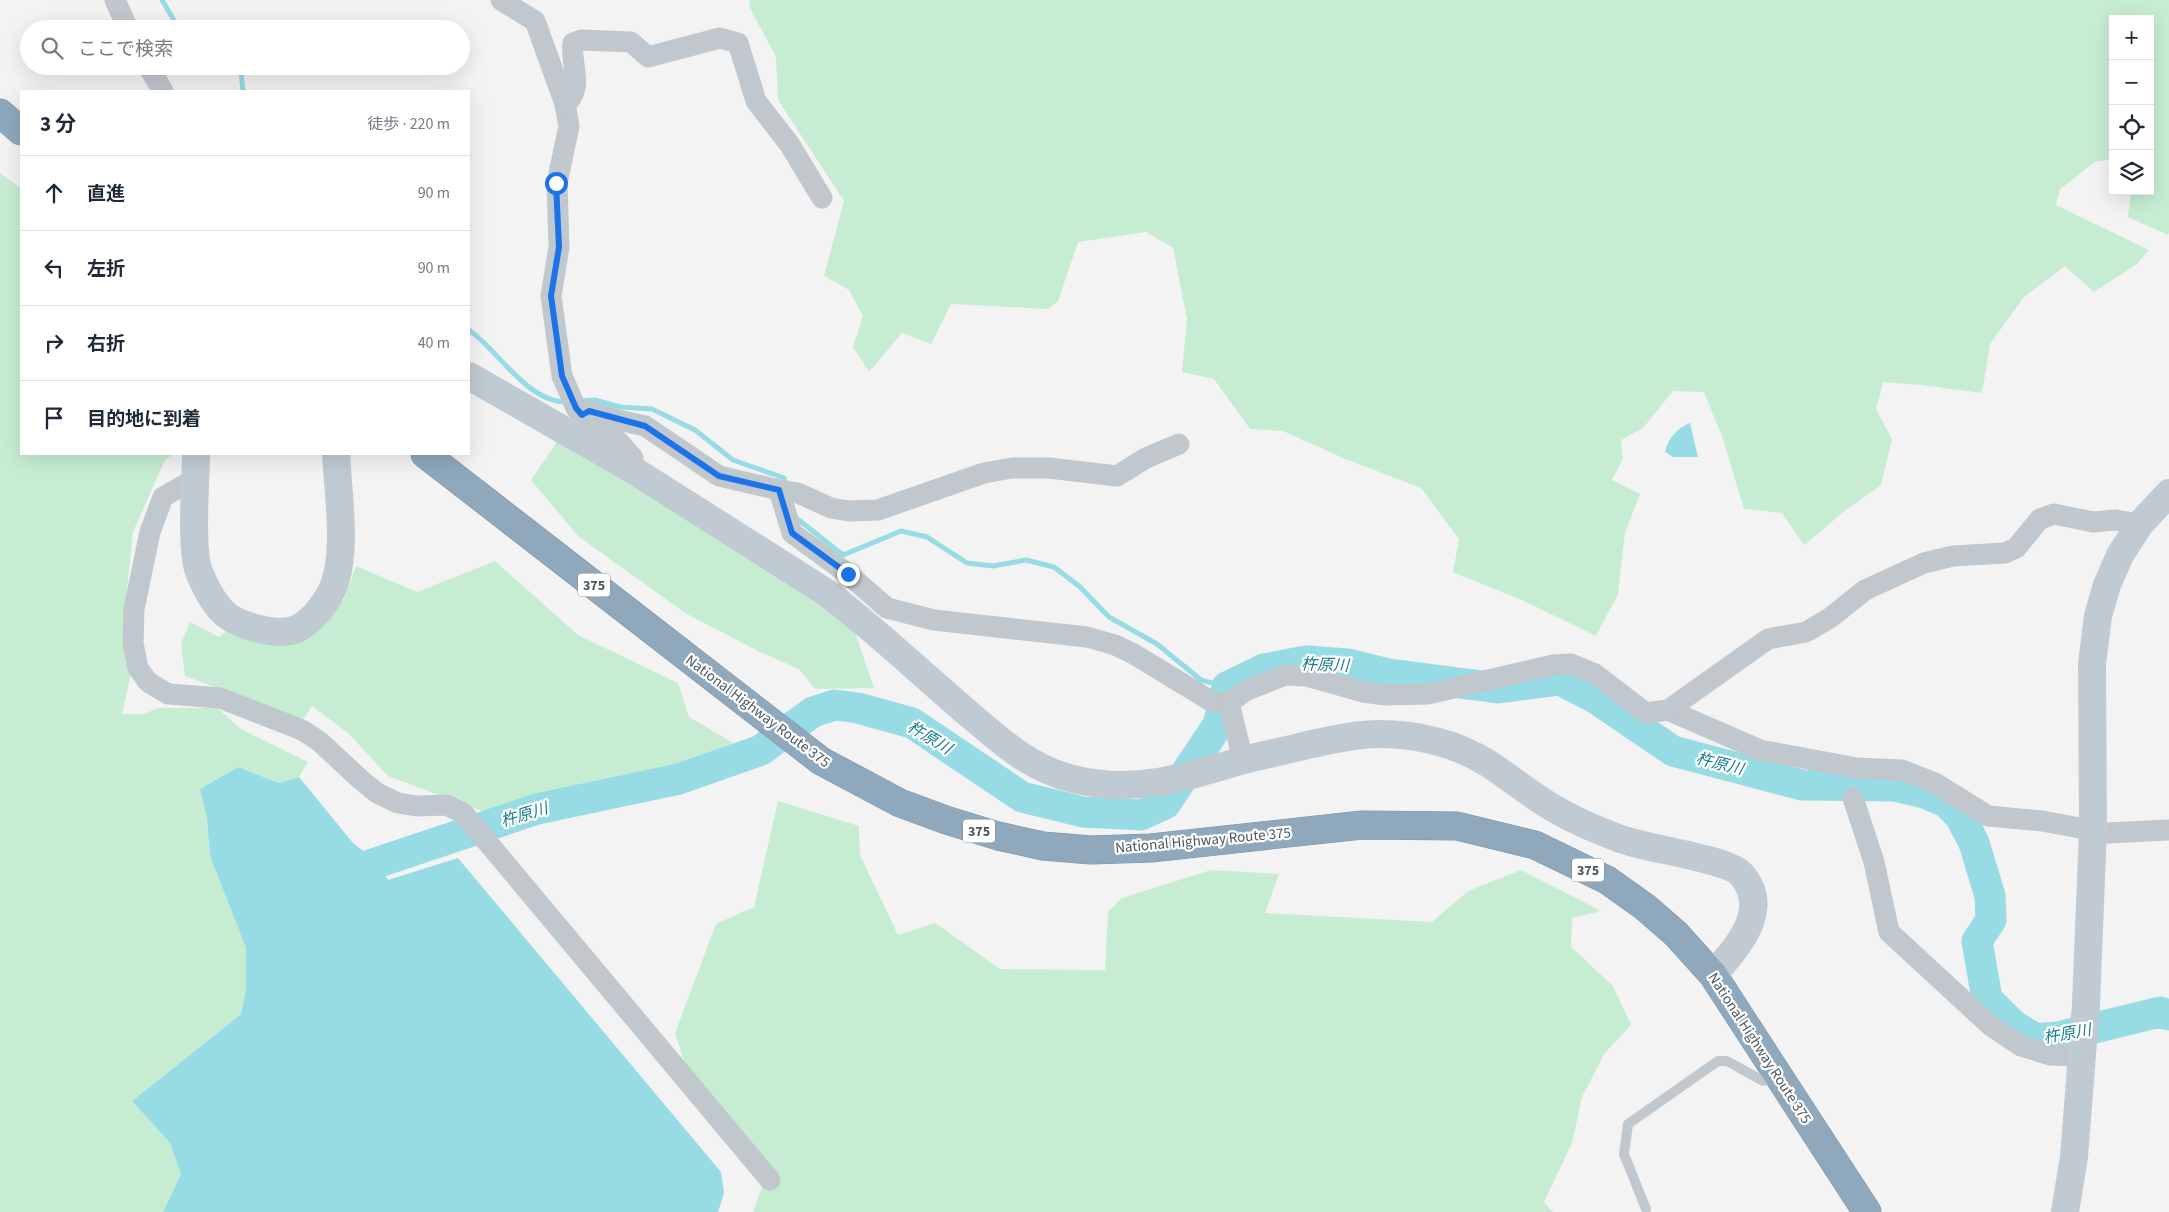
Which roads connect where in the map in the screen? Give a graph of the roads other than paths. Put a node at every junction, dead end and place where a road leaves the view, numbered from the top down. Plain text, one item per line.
1 (115, 0) edge
2 (501, 0) edge
3 (124, 20) edge
4 (153, 75) edge
5 (162, 90) edge
6 (565, 104) junction
7 (0, 113) edge
8 (20, 130) edge
9 (822, 198) dead end
10 (470, 377) edge
11 (575, 406) junction
12 (1179, 444) dead end
13 (196, 455) edge
14 (336, 455) edge
15 (426, 455) edge
16 (630, 468) junction
17 (196, 485) junction
18 (788, 492) junction
19 (2169, 493) edge
20 (2140, 524) junction
21 (1229, 703) junction
22 (1668, 710) junction
23 (1244, 760) junction
24 (1853, 798) dead end
25 (2093, 829) junction
26 (2169, 830) edge
27 (1713, 974) junction
28 (2082, 1052) junction
29 (1778, 1073) junction
30 (770, 1180) dead end
31 (1646, 1209) dead end
32 (1867, 1212) edge
33 (2065, 1212) edge

1 - 3 street
2 - 6 street
4 - 5 street
6 - 9 street
6 - 11 street
7 - 8 highway
10 - 16 street
11 - 16 street
11 - 18 street
12 - 18 street
13 - 17 street
14 - 17 street
15 - 27 highway, National Highway Route 375 / 375
16 - 23 street
17 - 30 street
18 - 21 street
19 - 20 street
20 - 22 street
20 - 25 street
21 - 22 street
21 - 23 street
22 - 25 street
23 - 27 street
24 - 28 street
25 - 26 street
25 - 28 street
27 - 29 highway, National Highway Route 375 / 375
28 - 33 street
29 - 31 lane
29 - 32 highway, National Highway Route 375 / 375

